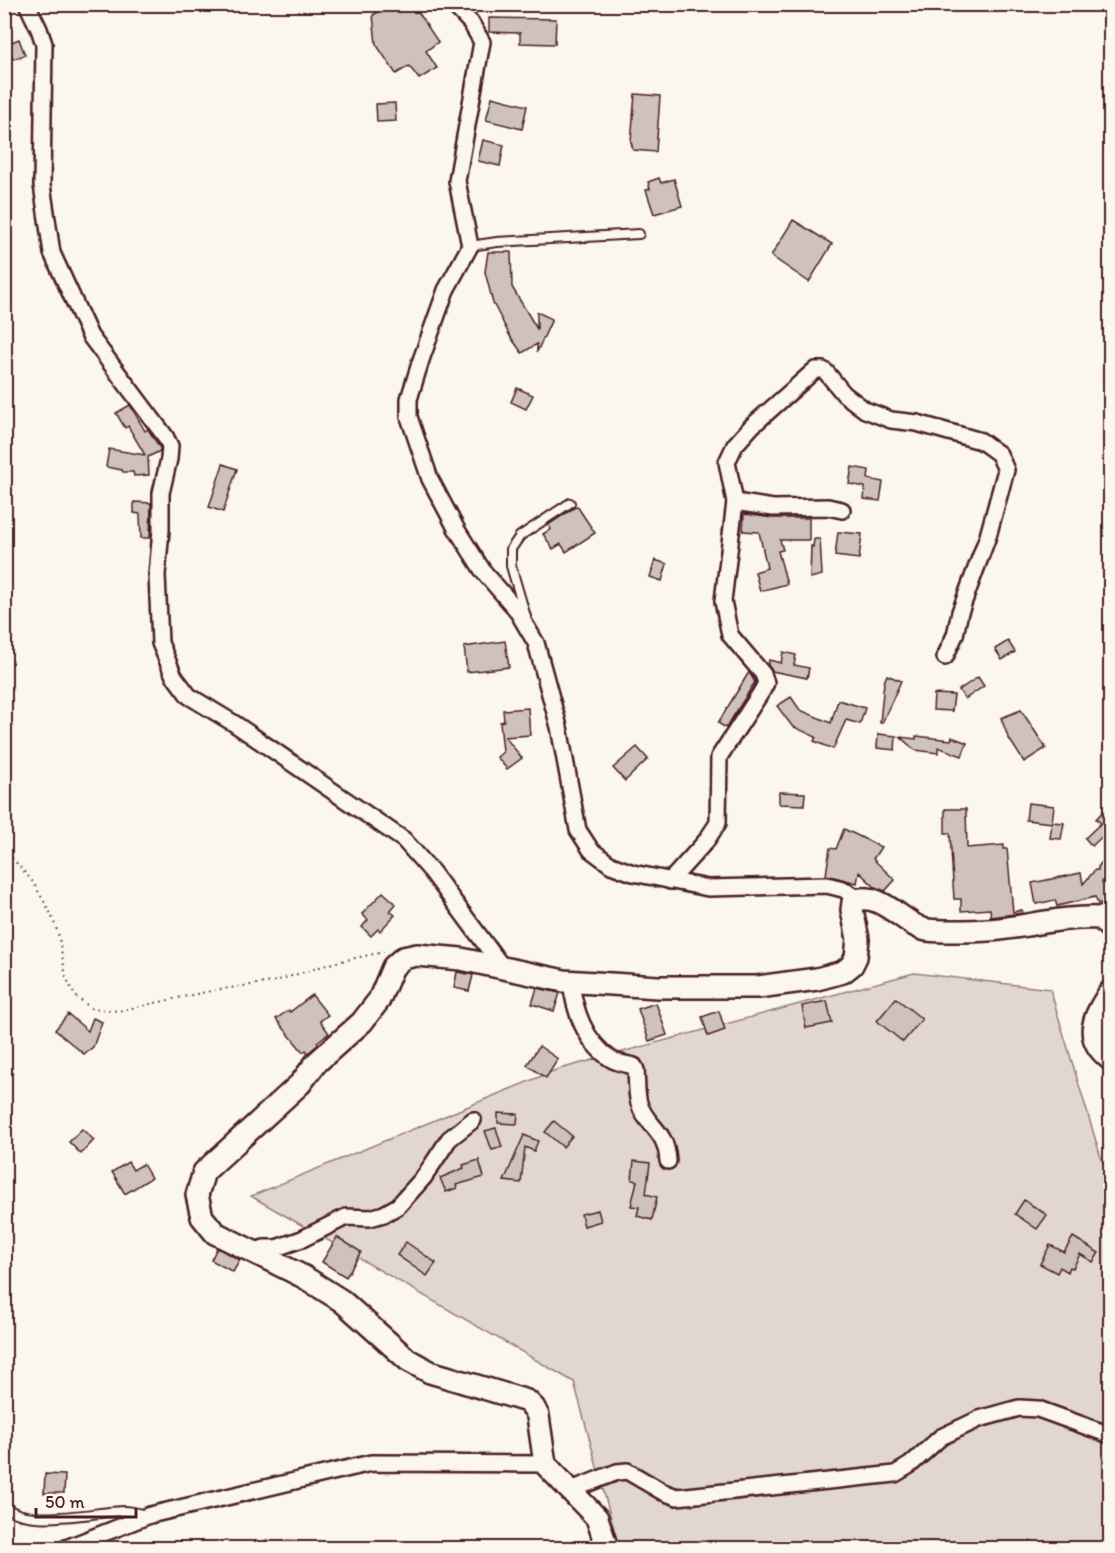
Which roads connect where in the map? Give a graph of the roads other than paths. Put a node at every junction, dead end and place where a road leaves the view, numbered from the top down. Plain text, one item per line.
1 (27, 4) edge
2 (453, 4) edge
3 (639, 234) dead end
4 (470, 246) junction
5 (570, 502) dead end
6 (735, 502) junction
7 (842, 510) dead end
8 (527, 628) junction
9 (945, 657) dead end
10 (670, 880) junction
11 (859, 899) junction
12 (1110, 928) edge
13 (503, 968) junction
14 (571, 981) junction
15 (1110, 992) edge
16 (1110, 1059) edge
17 (473, 1120) dead end
18 (668, 1161) dead end
19 (253, 1252) junction
20 (1110, 1435) edge
21 (545, 1464) junction
22 (571, 1490) junction
23 (4, 1505) edge
24 (150, 1515) junction
25 (66, 1548) edge
26 (607, 1548) edge

1 - 13 street
2 - 4 street
3 - 4 lane
4 - 8 street
5 - 8 lane
6 - 7 street
6 - 9 street
6 - 10 street
8 - 10 street
10 - 11 street
11 - 12 street
11 - 14 street
13 - 14 street
13 - 19 street
14 - 18 street
15 - 16 street
17 - 19 street
19 - 21 street
20 - 22 street
21 - 22 street
21 - 24 street
22 - 26 street
23 - 24 lane
24 - 25 street

